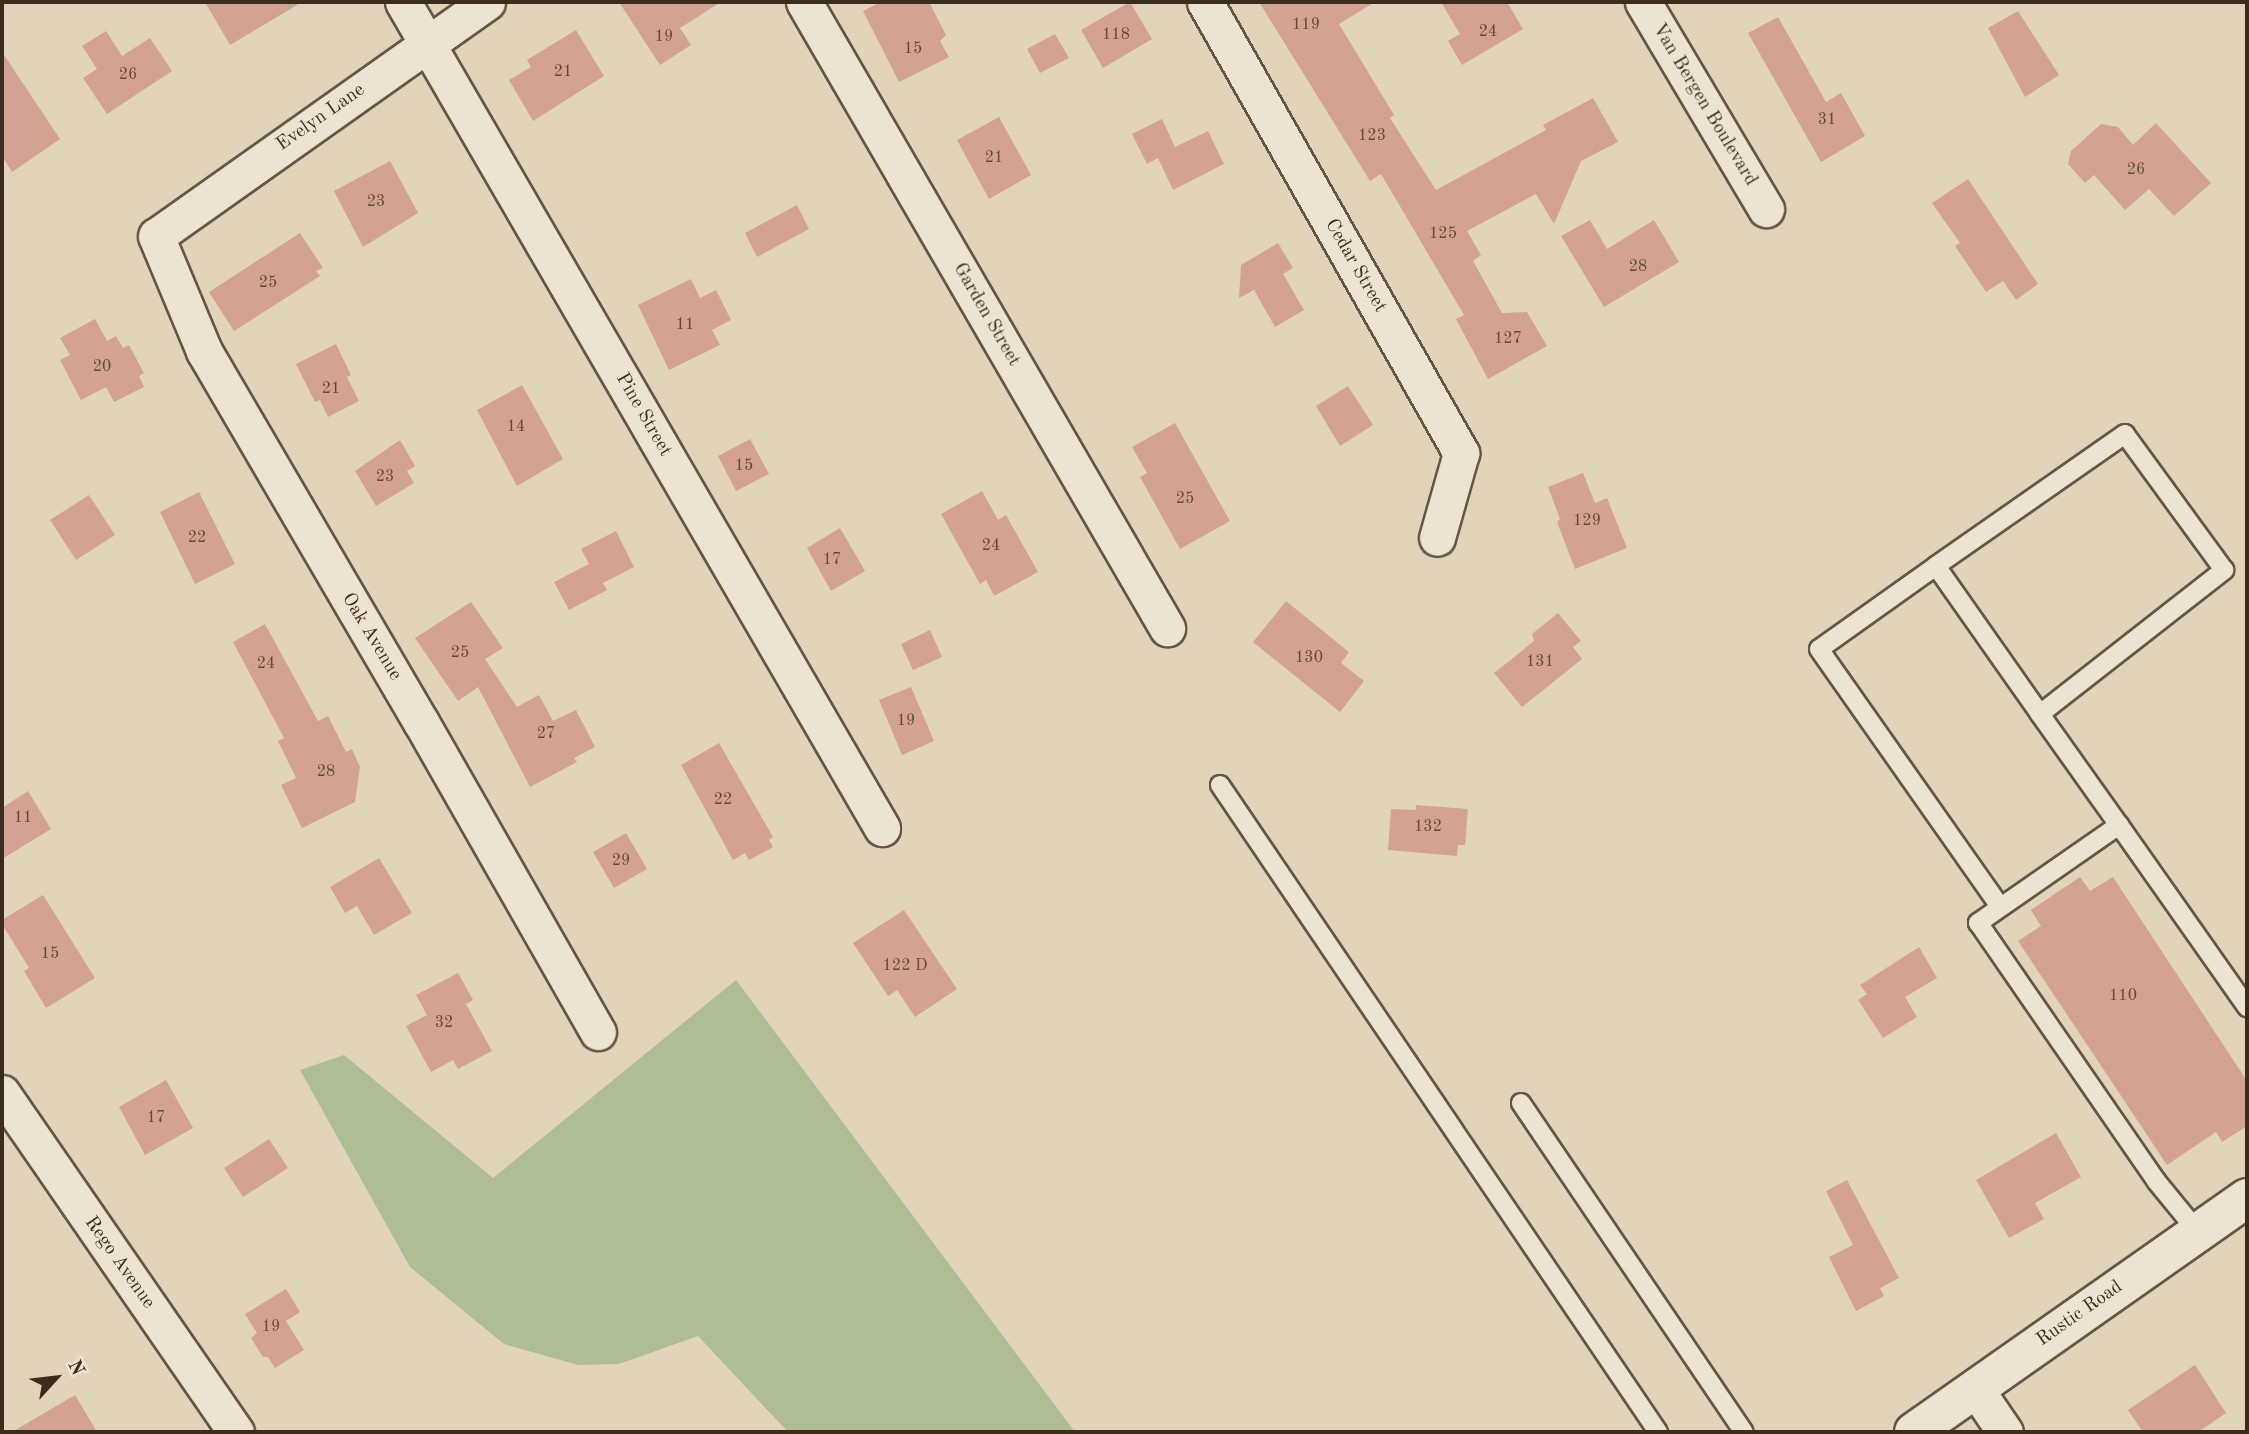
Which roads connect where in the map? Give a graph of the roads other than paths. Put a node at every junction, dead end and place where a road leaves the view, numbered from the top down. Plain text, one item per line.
1 (403, 2) edge
2 (487, 2) edge
3 (804, 2) edge
4 (1205, 2) edge
5 (1643, 2) edge
6 (428, 43) junction
7 (1766, 209) dead end
8 (156, 236) joint
9 (1437, 538) dead end
10 (1936, 566) junction
11 (1167, 628) dead end
12 (2040, 714) junction
13 (1220, 785) dead end
14 (2119, 825) junction
15 (882, 828) dead end
16 (2000, 907) junction
17 (2247, 1007) edge
18 (598, 1032) dead end
19 (2, 1093) edge
20 (1521, 1103) dead end
21 (2247, 1198) edge
22 (2198, 1232) junction
23 (1975, 1388) junction
24 (236, 1432) edge
25 (1658, 1432) edge
26 (1744, 1432) edge
27 (1914, 1432) edge
28 (2005, 1432) edge

1 - 6 street, Pine Street
2 - 6 street, Evelyn Lane
3 - 11 street, Garden Street
4 - 9 street, Cedar Street
5 - 7 street, Van Bergen Boulevard
6 - 8 street, Evelyn Lane
6 - 15 street, Pine Street
8 - 18 street, Oak Avenue
10 - 12 lane
10 - 12 lane
10 - 16 lane
12 - 14 lane
13 - 25 lane
14 - 16 lane
14 - 17 lane
16 - 22 lane
19 - 24 street, Rego Avenue
20 - 26 lane
21 - 22 street, Rustic Road
22 - 23 street, Rustic Road
23 - 27 street, Rustic Road
23 - 28 street

